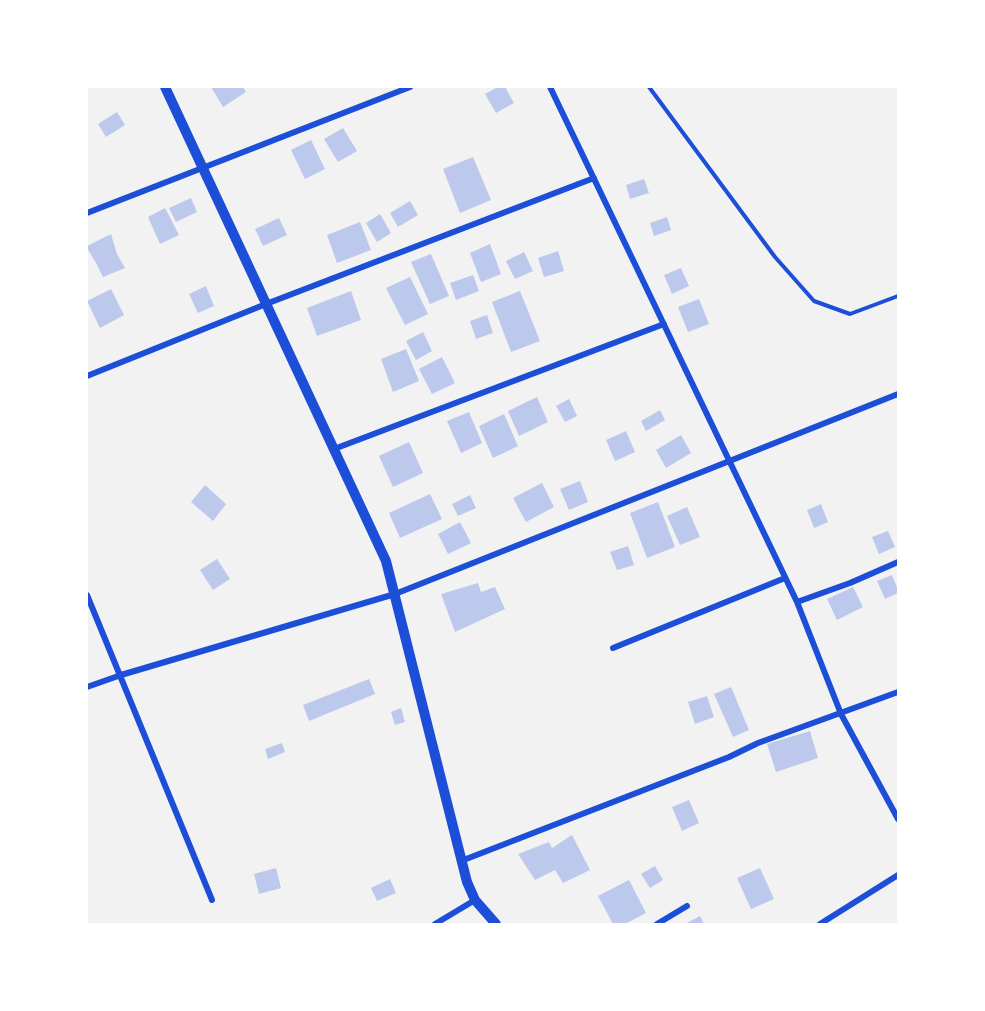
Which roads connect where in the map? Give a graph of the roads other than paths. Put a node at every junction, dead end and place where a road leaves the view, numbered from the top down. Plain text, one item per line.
1 (165, 87) edge
2 (410, 87) edge
3 (550, 87) edge
4 (203, 168) junction
5 (594, 177) junction
6 (87, 213) edge
7 (266, 304) junction
8 (664, 324) junction
9 (87, 376) edge
10 (898, 394) edge
11 (334, 449) junction
12 (730, 461) junction
13 (898, 562) edge
14 (785, 578) junction
15 (87, 594) edge
16 (395, 594) junction
17 (797, 602) junction
18 (613, 648) dead end
19 (121, 675) junction
20 (87, 687) edge
21 (898, 692) edge
22 (841, 714) junction
23 (898, 819) edge
24 (461, 861) junction
25 (898, 875) edge
26 (212, 900) dead end
27 (475, 900) junction
28 (687, 906) dead end
29 (435, 924) edge
30 (496, 924) edge
31 (657, 924) edge
32 (820, 924) edge

1 - 4 street
2 - 4 street
3 - 5 street
4 - 6 street
4 - 7 street
5 - 7 street
5 - 8 street
7 - 9 street
7 - 11 street
8 - 11 street
8 - 12 street
10 - 12 street
11 - 16 street
12 - 14 street
12 - 16 street
13 - 17 street
14 - 17 street
14 - 18 street
15 - 19 street
16 - 19 street
16 - 24 street
17 - 22 street
19 - 20 street
19 - 26 street
21 - 22 street
22 - 23 street
22 - 24 street
24 - 27 street
25 - 32 street
27 - 29 street
27 - 30 street
28 - 31 street

